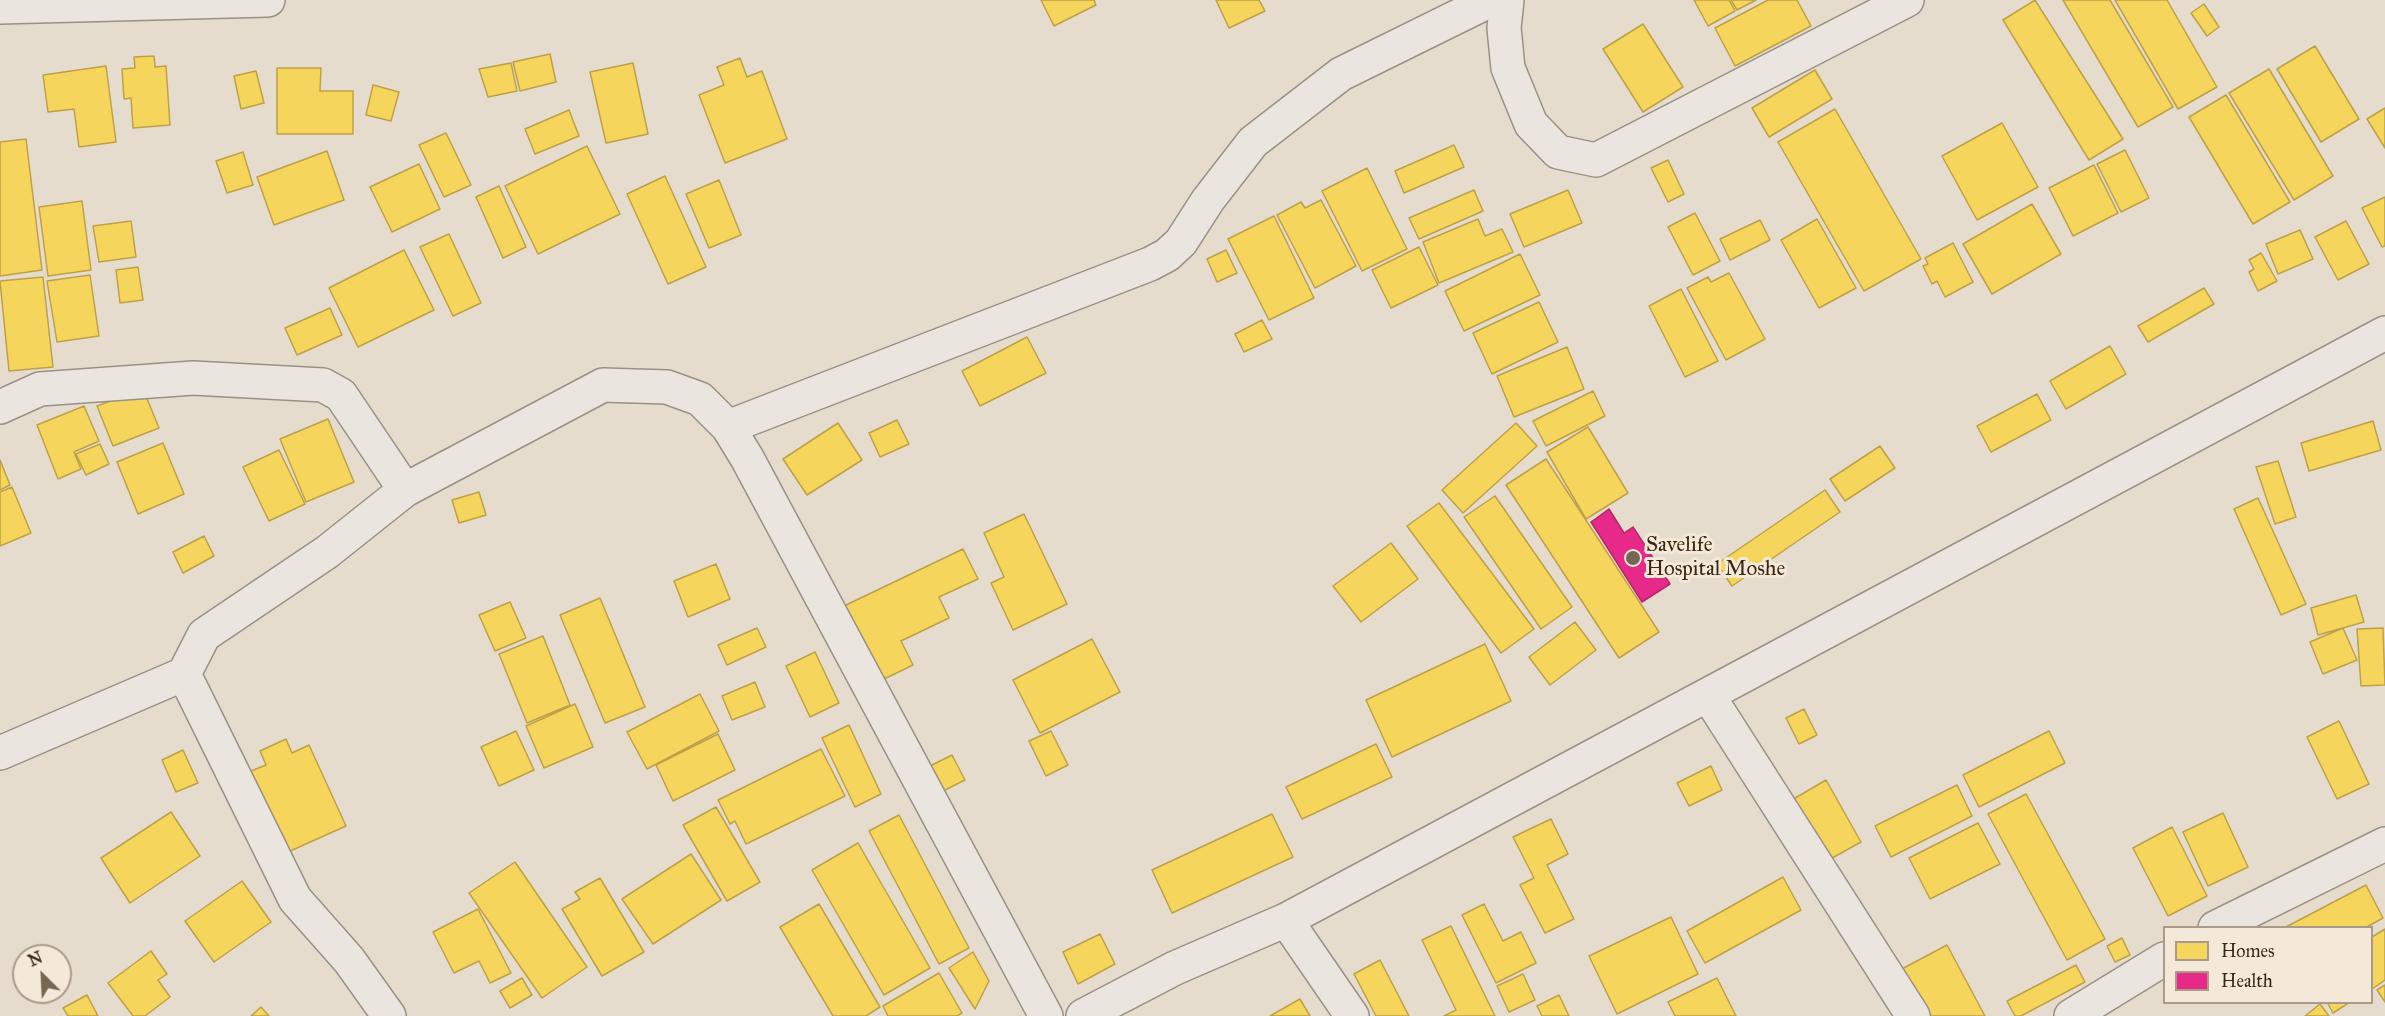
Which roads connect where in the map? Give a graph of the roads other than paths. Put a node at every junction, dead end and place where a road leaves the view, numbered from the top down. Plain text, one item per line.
1 (268, 0) edge
2 (1491, 0) edge
3 (1507, 0) edge
4 (1907, 0) edge
5 (0, 8) edge
6 (2385, 333) edge
7 (0, 407) edge
8 (728, 428) junction
9 (405, 490) junction
10 (184, 674) junction
11 (1708, 695) junction
12 (0, 753) edge
13 (2385, 844) edge
14 (1286, 920) junction
15 (2218, 926) edge
16 (2163, 960) edge
17 (389, 1016) edge
18 (1046, 1016) edge
19 (1083, 1016) edge
20 (1352, 1016) edge
21 (1912, 1016) edge
22 (2071, 1016) edge

1 - 5 street
2 - 8 street
3 - 4 street
6 - 11 street
7 - 9 street
8 - 9 street
8 - 18 street
9 - 10 street
10 - 12 street
10 - 17 street
11 - 14 street
11 - 21 street
13 - 15 street
14 - 19 street
14 - 20 street
16 - 22 street

